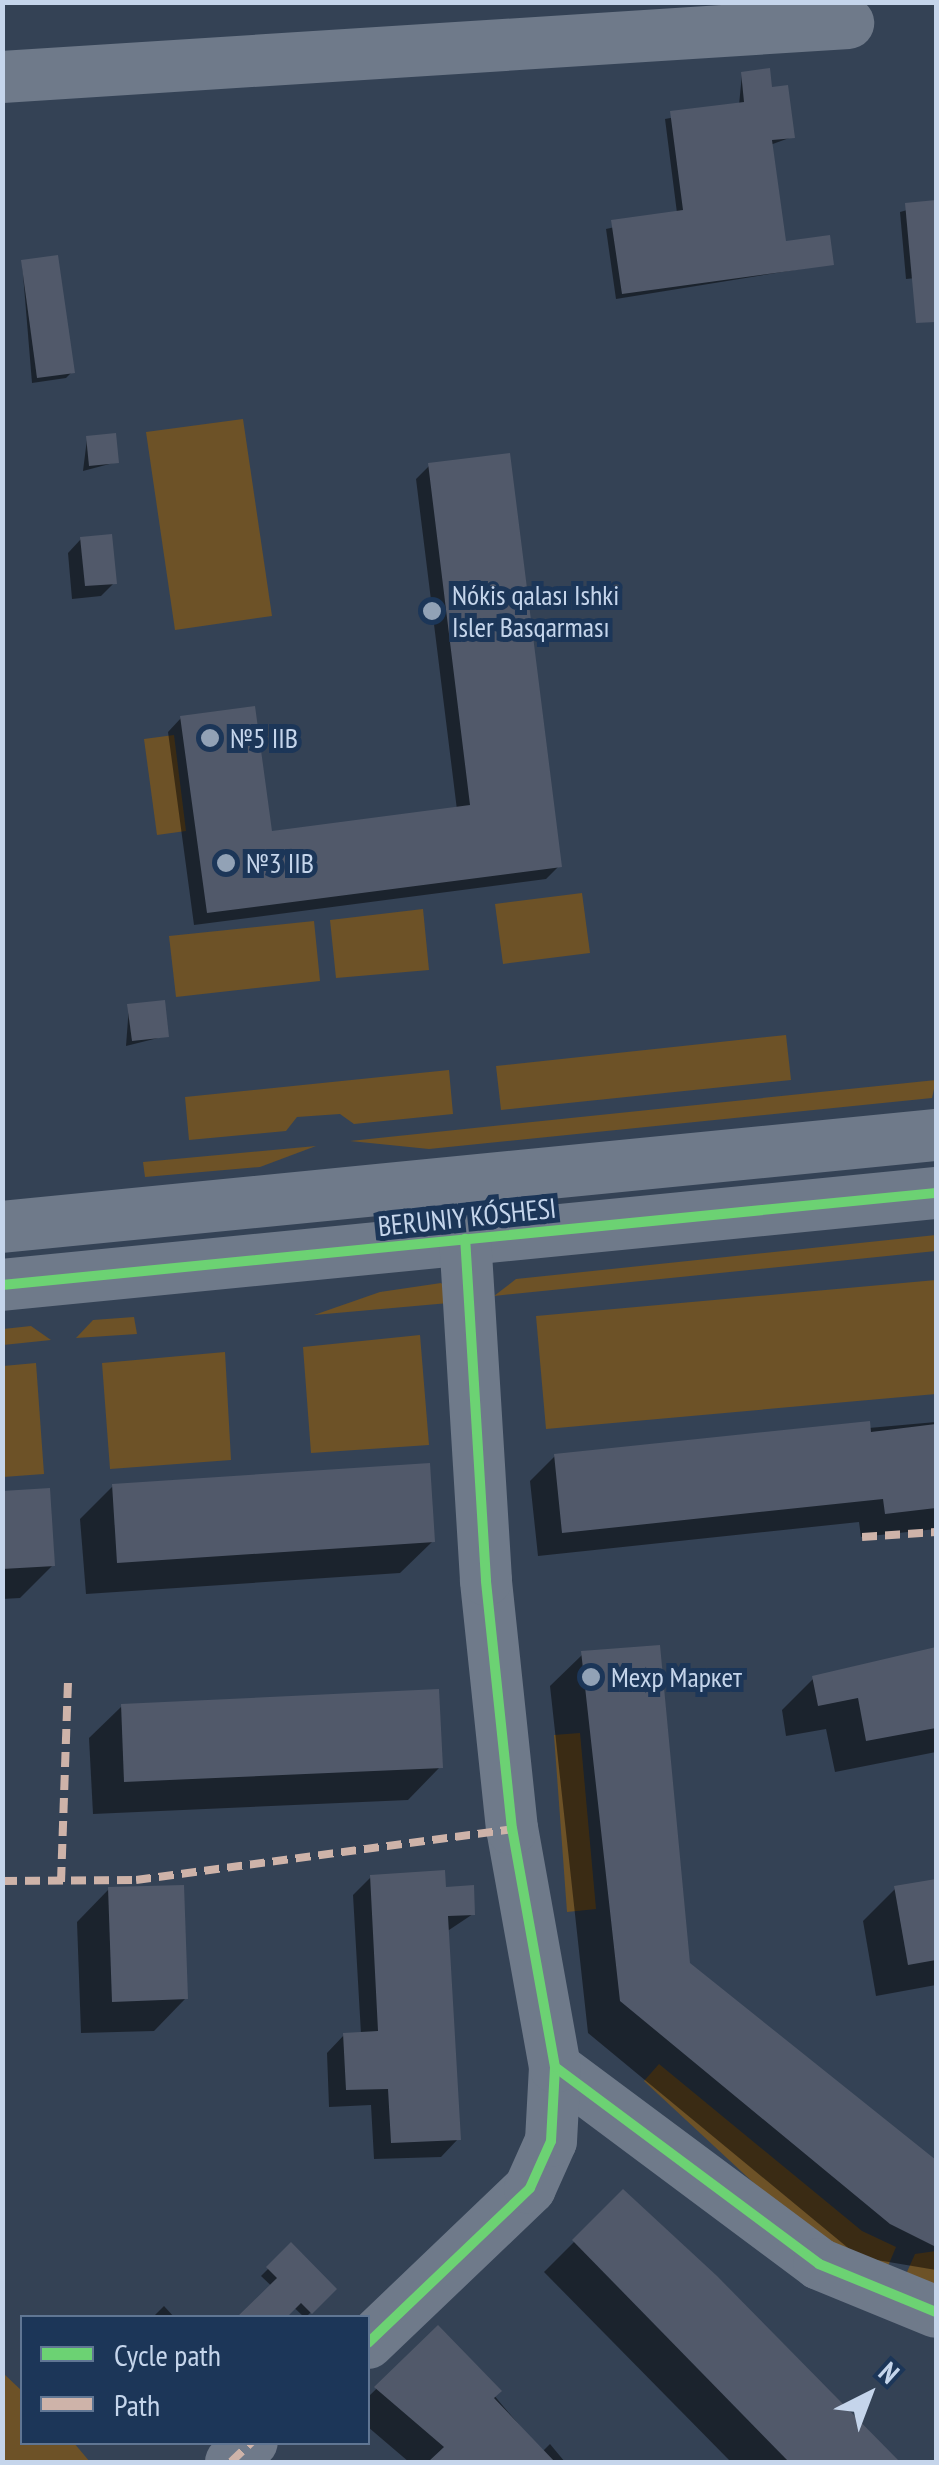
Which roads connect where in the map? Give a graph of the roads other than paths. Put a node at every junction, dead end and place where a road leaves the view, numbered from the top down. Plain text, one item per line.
1 (848, 23) dead end
2 (2, 77) edge
3 (936, 1135) edge
4 (936, 1193) edge
5 (2, 1227) edge
6 (465, 1239) junction
7 (2, 1285) edge
8 (555, 2066) junction
9 (936, 2312) edge
10 (370, 2341) edge

1 - 2 street
3 - 5 street, BERUNIY KÓSHESI
4 - 6 street, BERUNIY KÓSHESI
6 - 7 street, BERUNIY KÓSHESI
6 - 8 street
8 - 9 street
8 - 10 street

